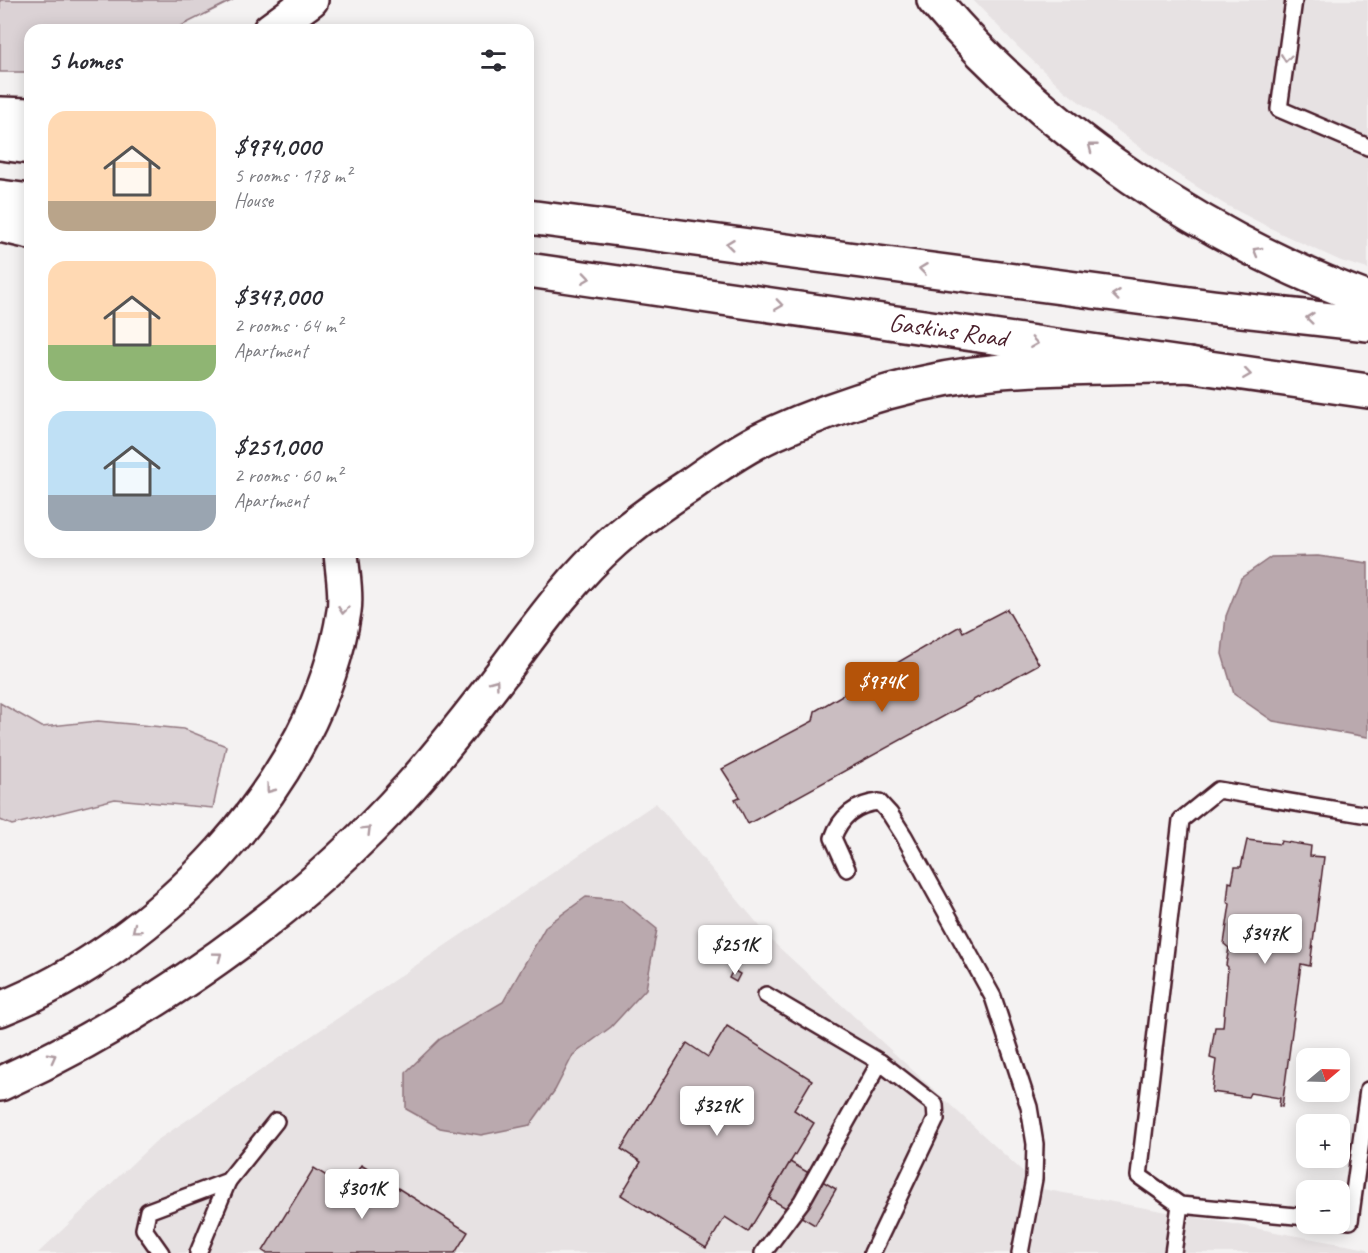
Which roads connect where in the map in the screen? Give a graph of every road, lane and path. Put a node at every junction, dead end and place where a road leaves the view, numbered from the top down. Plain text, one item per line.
1 (310, 0) edge
2 (934, 0) edge
3 (1294, 0) edge
4 (278, 24) edge
5 (0, 114) edge
6 (24, 115) edge
7 (0, 143) edge
8 (24, 146) edge
9 (1368, 147) edge
10 (0, 197) edge
11 (24, 200) edge
12 (534, 218) edge
13 (0, 225) edge
14 (24, 231) edge
15 (534, 271) edge
16 (1368, 299) edge
17 (1368, 324) edge
18 (1190, 365) junction
19 (1368, 391) edge
20 (341, 558) edge
21 (1368, 815) edge
22 (848, 869) dead end
23 (766, 995) dead end
24 (0, 1009) edge
25 (880, 1062) junction
26 (0, 1084) edge
27 (1368, 1090) edge
28 (276, 1121) dead end
29 (228, 1181) junction
30 (1180, 1205) junction
31 (1296, 1216) edge
32 (1350, 1221) edge
33 (162, 1253) edge
34 (198, 1253) edge
35 (763, 1253) edge
36 (872, 1253) edge
37 (1020, 1253) edge
38 (1173, 1253) edge

1 - 4 main road
16 -> 2 main road
3 -> 9 lane
5 - 6 main road
7 - 8 main road
10 - 11 main road
17 -> 12 main road
13 - 14 main road
15 -> 18 main road, Gaskins Road
18 -> 19 main road, Gaskins Road
26 -> 18 main road
20 -> 24 main road
21 - 30 lane
22 - 37 lane
23 - 25 lane
25 - 35 lane
25 - 36 lane
27 - 32 lane
28 - 29 lane
29 - 33 lane
29 - 34 lane
30 - 31 lane
30 - 38 lane

